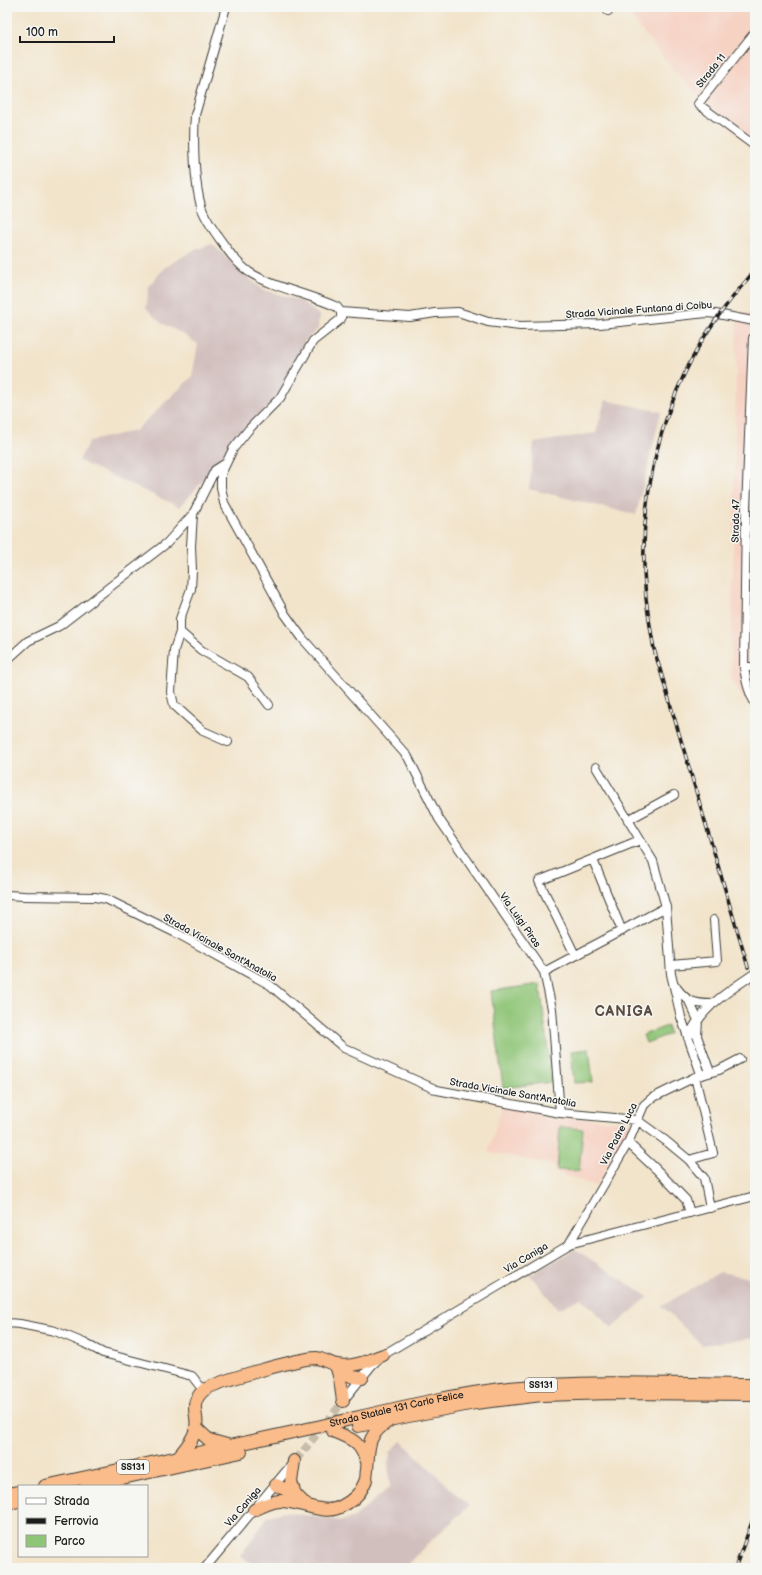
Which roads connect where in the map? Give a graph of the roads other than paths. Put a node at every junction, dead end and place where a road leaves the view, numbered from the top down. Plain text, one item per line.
1 (226, 7) edge
2 (608, 7) edge
3 (611, 7) edge
4 (755, 32) edge
5 (755, 146) edge
6 (341, 312) junction
7 (755, 321) edge
8 (755, 338) edge
9 (226, 463) junction
10 (746, 509) junction
11 (755, 509) edge
12 (193, 514) junction
13 (180, 632) junction
14 (7, 660) edge
15 (744, 667) junction
16 (755, 667) edge
17 (755, 703) edge
18 (269, 705) dead end
19 (228, 742) dead end
20 (596, 767) dead end
21 (674, 795) dead end
22 (628, 820) junction
23 (640, 840) junction
24 (593, 860) junction
25 (7, 895) edge
26 (666, 907) junction
27 (714, 920) dead end
28 (622, 931) junction
29 (575, 955) junction
30 (671, 965) junction
31 (544, 972) junction
32 (755, 973) edge
33 (673, 984) junction
34 (689, 1001) junction
35 (712, 1004) junction
36 (680, 1011) junction
37 (698, 1020) junction
38 (688, 1038) junction
39 (740, 1059) dead end
40 (710, 1072) junction
41 (698, 1076) junction
42 (560, 1113) junction
43 (637, 1120) junction
44 (628, 1143) junction
45 (688, 1160) junction
46 (755, 1196) edge
47 (710, 1208) junction
48 (690, 1213) junction
49 (570, 1244) junction
50 (7, 1323) edge
51 (384, 1355) junction
52 (340, 1367) junction
53 (362, 1378) junction
54 (755, 1385) edge
55 (647, 1389) junction
56 (203, 1390) junction
57 (755, 1394) edge
58 (343, 1402) joint
59 (438, 1405) junction
60 (392, 1419) junction
61 (196, 1428) junction
62 (334, 1431) junction
63 (230, 1446) junction
64 (178, 1457) junction
65 (295, 1460) joint
66 (367, 1463) junction
67 (276, 1484) junction
68 (51, 1485) edge
69 (91, 1485) edge
70 (18, 1492) edge
71 (7, 1494) edge
72 (294, 1498) junction
73 (18, 1501) edge
74 (7, 1503) edge
75 (254, 1510) junction
76 (205, 1568) edge

1 - 6 street
2 - 3 street
4 - 5 street, Strada 11
6 - 7 street, Strada Vicinale Funtana di Coibu
6 - 9 street
8 - 10 street, Strada 47
9 - 12 street
9 - 31 street, Via Luigi Piras
10 - 11 street
10 - 15 street, Strada 47
12 - 13 street
12 - 14 street
13 - 18 street
13 - 19 street
15 - 16 street
15 - 17 street, Strada 47
20 - 22 street
21 - 22 street
22 - 23 street
23 - 24 street
23 - 26 street
24 - 28 street
24 - 29 street
25 - 42 street, Strada Vicinale Sant'Anatolia
26 - 28 street
26 - 30 street
27 - 30 street
28 - 29 street
29 - 31 street
30 - 33 street
31 - 42 street, Via Luigi Piras
32 - 35 street
33 - 34 street
33 - 36 street
34 - 35 street
34 - 37 street
35 - 37 street
36 - 37 street
36 - 38 street
37 - 38 street
37 - 40 street
38 - 41 street
39 - 40 street, Via Padre Luca
40 - 41 street, Via Padre Luca
41 - 43 street, Via Padre Luca
41 - 45 street
42 - 43 street, Strada Vicinale Sant'Anatolia
43 - 44 street, Via Padre Luca
43 - 45 street
44 - 48 street
44 - 49 street, Via Padre Luca
45 - 47 street
46 - 47 street, Via Caniga
47 - 48 street, Via Caniga
48 - 49 street, Via Caniga
49 - 51 street, Via Caniga
50 - 56 street
51 - 52 highway
51 - 53 street, Via Caniga
52 - 53 highway
52 - 56 highway
52 - 58 highway
53 - 58 street, Via Caniga
54 - 55 highway, Strada Statale 131 Carlo Felice / SS131
55 - 57 highway, Strada Statale 131 Carlo Felice / SS131
55 - 59 highway, Strada Statale 131 Carlo Felice / SS131
56 - 61 highway
59 - 60 highway, Strada Statale 131 Carlo Felice / SS131
59 - 63 highway, Strada Statale 131 Carlo Felice / SS131
60 - 62 highway, Strada Statale 131 Carlo Felice / SS131
60 - 66 highway
61 - 63 highway
61 - 64 highway
62 - 66 highway
62 - 69 highway, Strada Statale 131 Carlo Felice / SS131
63 - 64 highway, Strada Statale 131 Carlo Felice / SS131
64 - 68 highway, Strada Statale 131 Carlo Felice / SS131
65 - 67 street, Via Caniga
65 - 72 highway
66 - 72 highway
67 - 72 highway
67 - 75 street, Via Caniga
70 - 71 highway
72 - 75 highway
73 - 74 highway
75 - 76 street, Via Caniga

